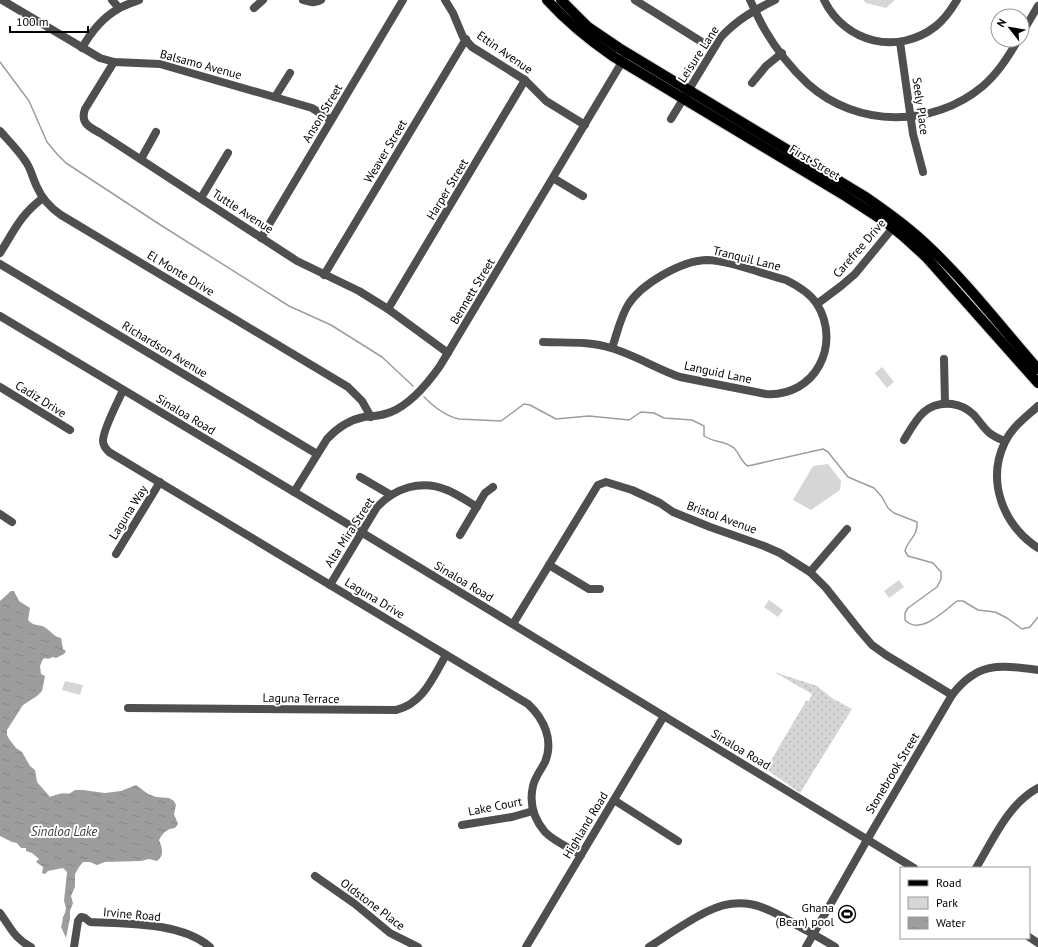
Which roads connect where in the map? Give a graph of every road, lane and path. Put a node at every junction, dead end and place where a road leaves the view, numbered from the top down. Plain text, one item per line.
1 (2, 0) edge
2 (112, 0) edge
3 (139, 0) edge
4 (263, 0) edge
5 (304, 0) edge
6 (321, 0) edge
7 (403, 0) edge
8 (445, 0) edge
9 (548, 0) edge
10 (561, 0) edge
11 (635, 0) edge
12 (750, 0) edge
13 (775, 0) edge
14 (824, 0) edge
15 (958, 0) edge
16 (1038, 6) edge
17 (119, 8) junction
18 (254, 8) dead end
19 (755, 10) junction
20 (1030, 20) edge
21 (466, 40) junction
22 (900, 42) junction
23 (82, 48) junction
24 (1013, 48) edge
25 (713, 49) junction
26 (627, 53) junction
27 (782, 53) junction
28 (114, 62) junction
29 (622, 62) junction
30 (290, 73) dead end
31 (525, 80) junction
32 (752, 84) dead end
33 (686, 94) junction
34 (276, 97) junction
35 (911, 117) junction
36 (671, 119) dead end
37 (331, 120) junction
38 (585, 125) junction
39 (0, 131) edge
40 (156, 132) dead end
41 (228, 153) dead end
42 (141, 159) junction
43 (923, 172) dead end
44 (553, 178) junction
45 (582, 196) dead end
46 (43, 198) junction
47 (201, 198) junction
48 (896, 224) junction
49 (261, 238) junction
50 (0, 253) edge
51 (0, 264) edge
52 (324, 275) junction
53 (817, 304) junction
54 (388, 309) junction
55 (0, 316) edge
56 (543, 342) dead end
57 (612, 348) junction
58 (448, 353) junction
59 (944, 359) dead end
60 (1038, 369) edge
61 (1038, 383) edge
62 (0, 387) edge
63 (123, 390) junction
64 (945, 403) junction
65 (1038, 406) edge
66 (371, 417) junction
67 (70, 430) dead end
68 (904, 440) dead end
69 (1005, 441) junction
70 (317, 454) junction
71 (360, 477) dead end
72 (160, 482) junction
73 (493, 487) dead end
74 (294, 492) junction
75 (391, 495) junction
76 (477, 507) junction
77 (0, 514) edge
78 (12, 522) dead end
79 (847, 529) dead end
80 (361, 532) junction
81 (460, 535) dead end
82 (1038, 548) edge
83 (116, 554) dead end
84 (549, 565) junction
85 (810, 572) junction
86 (330, 585) junction
87 (600, 588) dead end
88 (513, 624) junction
89 (446, 655) junction
90 (1038, 670) edge
91 (952, 695) junction
92 (128, 708) dead end
93 (664, 716) junction
94 (1038, 788) edge
95 (614, 800) junction
96 (533, 811) junction
97 (462, 825) dead end
98 (867, 840) junction
99 (678, 841) dead end
100 (581, 855) junction
101 (912, 867) edge
102 (977, 867) edge
103 (315, 876) dead end
104 (0, 913) edge
105 (813, 934) junction
106 (31, 947) edge
107 (74, 947) edge
108 (210, 947) edge
109 (418, 947) edge
110 (526, 947) edge
111 (649, 947) edge
112 (806, 947) edge
113 (835, 947) edge

1 - 23 street, Balsamo Avenue
2 - 17 street
3 - 17 street
4 - 18 street
5 - 6 street
7 - 37 street, Anson Street
8 - 21 street, Ettin Avenue
9 - 29 main road, First Street
10 - 26 main road, First Street
11 - 25 street
12 - 19 street
13 - 19 street, Leisure Lane
14 - 22 street
15 - 22 street
16 - 20 street
17 - 23 street
19 - 25 street, Leisure Lane
19 - 27 street
21 - 31 street, Ettin Avenue
21 - 52 street, Weaver Street
22 - 35 street, Seely Place
23 - 28 street, Balsamo Avenue
24 - 35 street
25 - 33 street, Leisure Lane
26 - 29 street, Bennett Street
26 - 33 main road, First Street
27 - 32 street
27 - 35 street
28 - 34 street, Balsamo Avenue
28 - 42 street, Tuttle Avenue
29 - 33 main road, First Street
29 - 38 street, Bennett Street
30 - 34 street
31 - 38 street, Ettin Avenue
31 - 54 street, Harper Street
33 - 36 street, Leisure Lane
33 - 48 main road, First Street
34 - 37 street, Balsamo Avenue
35 - 43 street, Seely Place
37 - 49 street, Anson Street
38 - 44 street, Bennett Street
39 - 46 street, El Monte Drive
40 - 42 street
41 - 47 street
42 - 47 street, Tuttle Avenue
44 - 45 street
44 - 58 street, Bennett Street
46 - 50 street
46 - 66 street, El Monte Drive
47 - 49 street, Tuttle Avenue
48 - 53 street, Carefree Drive
48 - 60 main road, First Street
48 - 61 main road, First Street
49 - 52 street, Tuttle Avenue
51 - 70 street, Richardson Avenue
52 - 54 street, Tuttle Avenue
53 - 57 street, Tranquil Lane
53 - 57 street, Languid Lane
54 - 58 street, Tuttle Avenue
55 - 63 street, Sinaloa Road
56 - 57 street, Languid Lane
58 - 66 street, Bennett Street
59 - 64 street
62 - 67 street, Cadiz Drive
63 - 72 street, Laguna Drive
63 - 74 street, Sinaloa Road
64 - 68 street
64 - 69 street
65 - 69 street
66 - 70 street, Bennett Street
69 - 82 street
70 - 74 street, Bennett Street
71 - 75 street
72 - 83 street, Laguna Way
72 - 86 street, Laguna Drive
73 - 76 street
74 - 80 street, Sinaloa Road
75 - 76 street
75 - 80 street, Alta Mira Street
76 - 81 street
77 - 78 street
79 - 85 street
80 - 86 street, Alta Mira Street
80 - 88 street, Sinaloa Road
84 - 85 street, Bristol Avenue
84 - 87 street
84 - 88 street, Bristol Avenue
85 - 91 street, Bristol Avenue
86 - 89 street, Laguna Drive
88 - 93 street, Sinaloa Road
89 - 92 street, Laguna Terrace
89 - 96 street, Laguna Drive
90 - 91 street, Stonebrook Street
91 - 98 street, Stonebrook Street
93 - 95 street, Highland Road
93 - 98 street, Sinaloa Road
94 - 102 street
95 - 99 street
95 - 100 street, Highland Road
96 - 97 street, Lake Court
96 - 100 street, Laguna Drive
98 - 101 street, Sinaloa Road
98 - 105 street, Stonebrook Street
100 - 110 street, Highland Road
103 - 109 street, Oldstone Place
104 - 106 street
105 - 111 street
105 - 112 street, Stonebrook Street
105 - 113 street
107 - 108 street, Irvine Road

